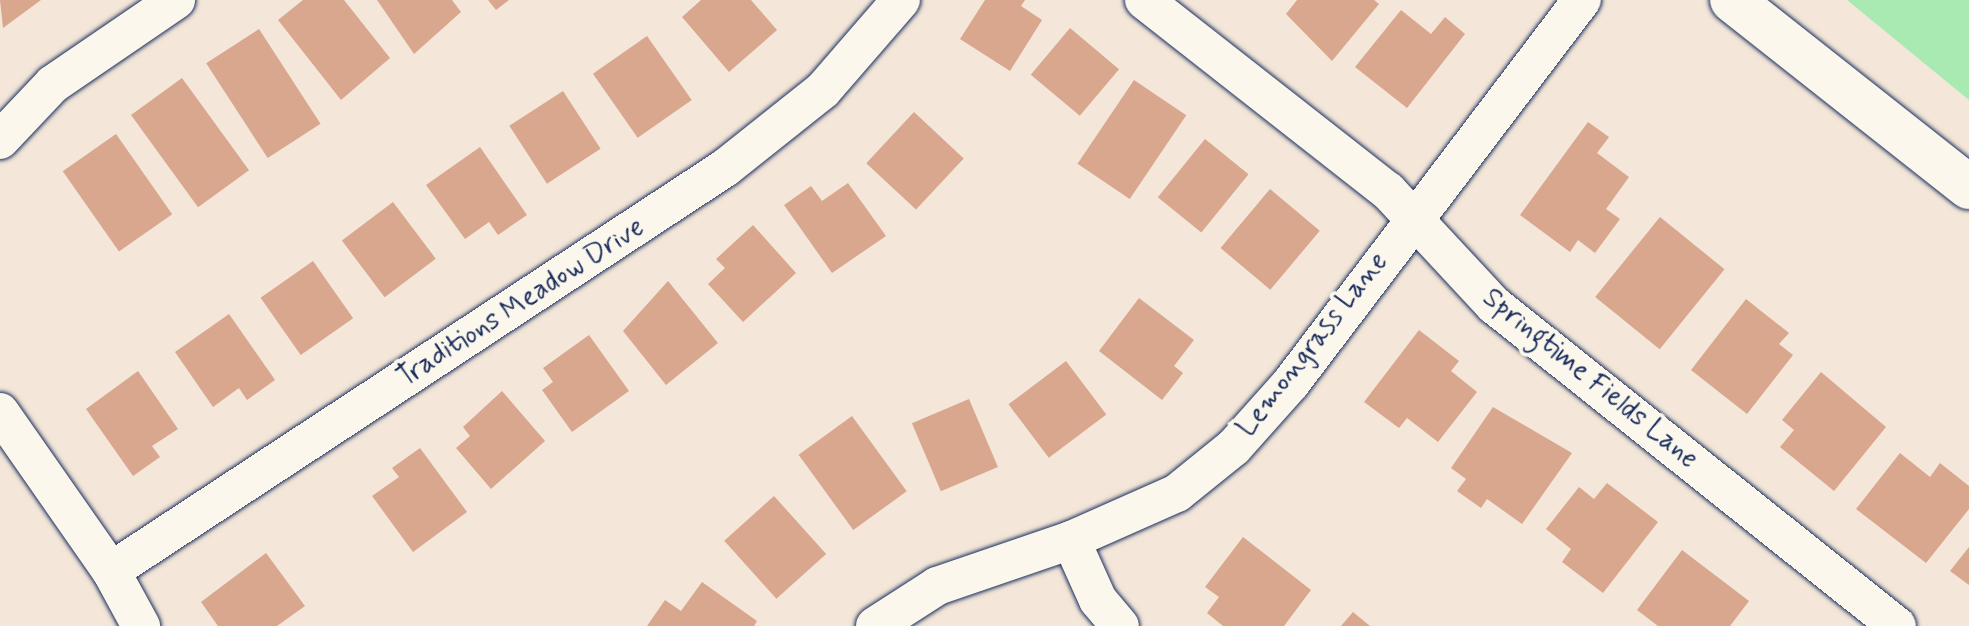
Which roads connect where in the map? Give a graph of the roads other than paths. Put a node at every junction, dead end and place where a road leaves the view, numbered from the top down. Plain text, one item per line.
1 (176, 0) edge
2 (901, 0) edge
3 (1144, 0) edge
4 (1582, 0) edge
5 (1732, 0) edge
6 (0, 140) edge
7 (1969, 187) edge
8 (1412, 216) junction
9 (0, 412) edge
10 (1071, 540) junction
11 (111, 571) junction
12 (141, 626) edge
13 (875, 626) edge
14 (1120, 626) edge
15 (1897, 626) edge

1 - 6 street
2 - 11 street, Traditions Meadow Drive
3 - 8 street, Springtime Fields Lane
4 - 8 street, Lemongrass Lane
5 - 7 main road
8 - 10 street, Lemongrass Lane
8 - 15 street, Springtime Fields Lane
9 - 11 street
10 - 13 street, Lemongrass Lane
10 - 14 street
11 - 12 street

